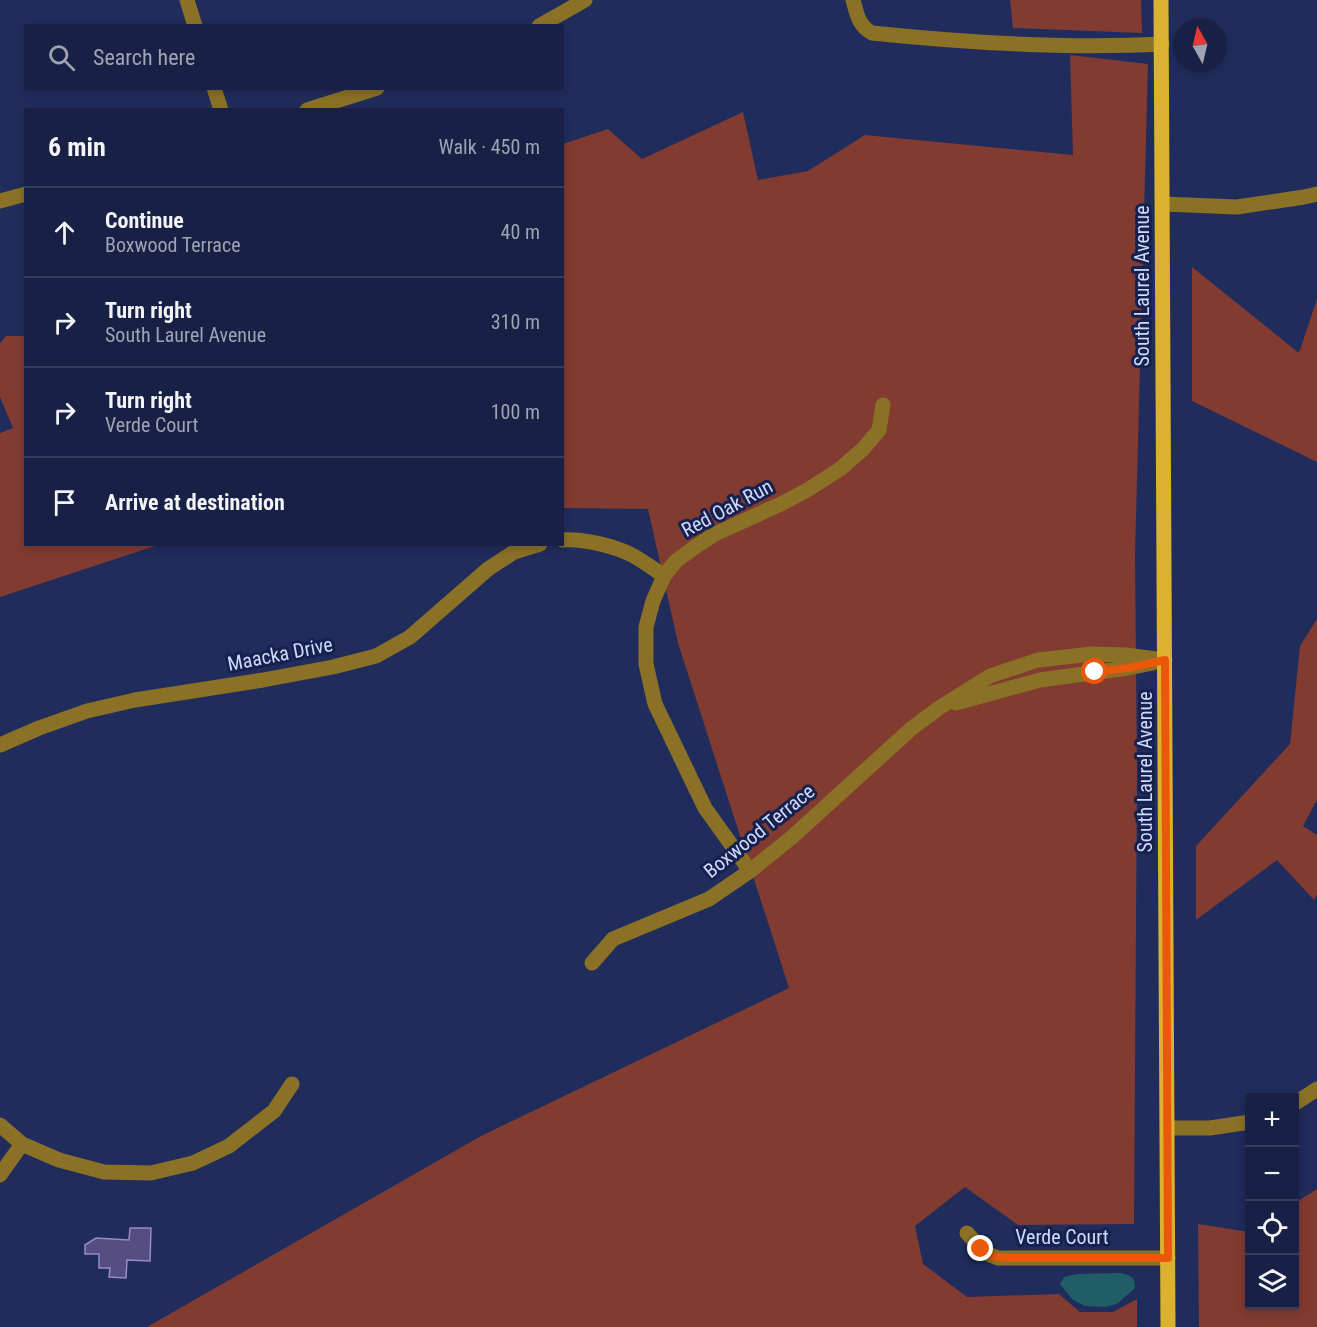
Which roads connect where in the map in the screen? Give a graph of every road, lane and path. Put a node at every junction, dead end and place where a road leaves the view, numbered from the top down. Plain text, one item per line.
1 (188, 0) edge
2 (585, 0) edge
3 (854, 0) edge
4 (1161, 0) edge
5 (194, 24) edge
6 (543, 24) edge
7 (1162, 44) junction
8 (215, 90) edge
9 (371, 90) edge
10 (220, 108) edge
11 (313, 108) edge
12 (1317, 194) edge
13 (24, 195) edge
14 (0, 201) edge
15 (1163, 204) junction
16 (883, 405) dead end
17 (564, 540) edge
18 (534, 546) edge
19 (664, 576) junction
20 (1165, 660) junction
21 (0, 746) edge
22 (750, 871) junction
23 (592, 963) dead end
24 (292, 1084) dead end
25 (1317, 1089) edge
26 (1299, 1101) edge
27 (1245, 1123) edge
28 (0, 1125) edge
29 (1168, 1128) junction
30 (22, 1144) junction
31 (0, 1175) edge
32 (967, 1233) dead end
33 (1168, 1258) junction
34 (1168, 1327) edge

1 - 5 street
2 - 6 street
3 - 7 street
4 - 7 main road, South Laurel Avenue
7 - 15 main road, South Laurel Avenue
8 - 10 street
9 - 11 street
12 - 15 street
13 - 14 street
15 - 20 main road, South Laurel Avenue
16 - 19 street, Red Oak Run
17 - 19 street
18 - 21 street, Maacka Drive
19 - 22 street, Red Oak Run
20 - 22 street, Boxwood Terrace
20 - 29 main road, South Laurel Avenue
22 - 23 street, Boxwood Terrace
24 - 30 street
25 - 26 street
27 - 29 street
28 - 30 street
29 - 33 main road, South Laurel Avenue
30 - 31 street
32 - 33 street, Verde Court
33 - 34 main road, South Laurel Avenue

